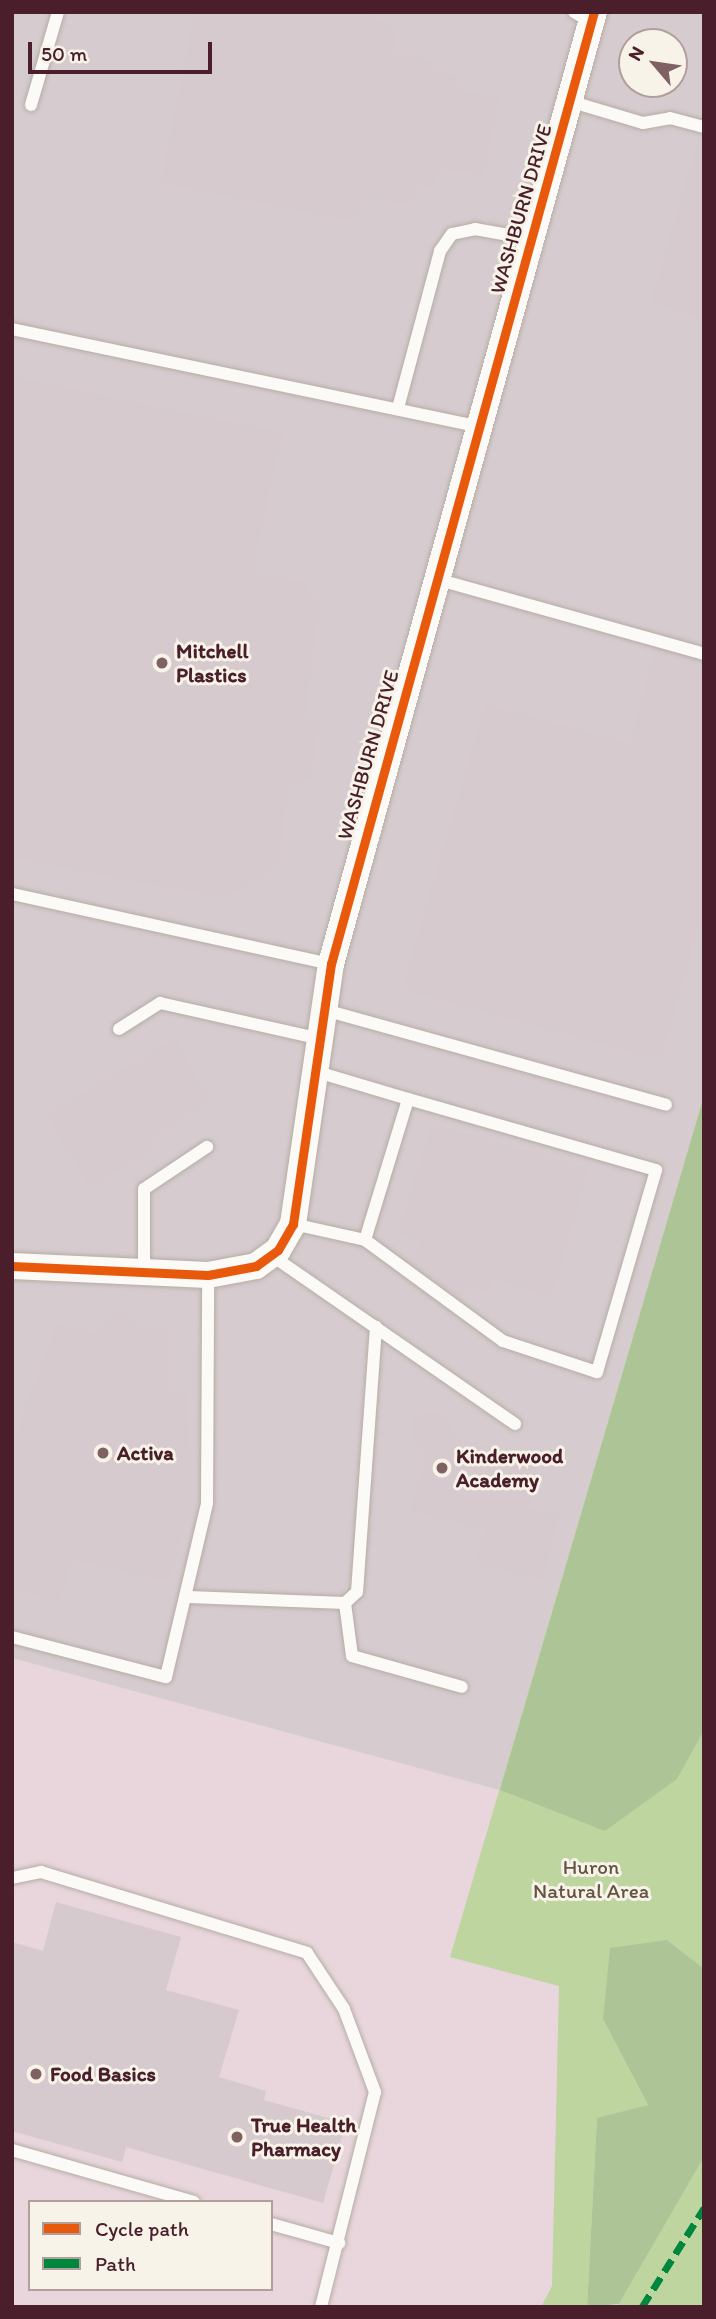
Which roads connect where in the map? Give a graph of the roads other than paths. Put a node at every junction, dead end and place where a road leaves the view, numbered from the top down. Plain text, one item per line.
1 (58, 12) edge
2 (586, 15) edge
3 (569, 102) junction
4 (31, 105) dead end
5 (704, 127) edge
6 (531, 239) junction
7 (12, 329) edge
8 (398, 408) junction
9 (478, 426) junction
10 (436, 579) junction
11 (704, 654) edge
12 (12, 894) edge
13 (331, 964) junction
14 (320, 1009) junction
15 (119, 1030) dead end
16 (317, 1038) junction
17 (313, 1071) junction
18 (408, 1099) junction
19 (666, 1105) dead end
20 (207, 1147) dead end
21 (293, 1224) junction
22 (365, 1241) junction
23 (271, 1255) junction
24 (12, 1266) edge
25 (144, 1275) junction
26 (208, 1275) junction
27 (376, 1328) junction
28 (515, 1424) dead end
29 (189, 1597) junction
30 (345, 1603) junction
31 (12, 1637) edge
32 (461, 1687) dead end
33 (12, 1878) edge
34 (12, 2150) edge
35 (187, 2200) edge
36 (273, 2225) edge
37 (339, 2243) junction
38 (321, 2307) edge

1 - 4 lane
2 - 3 street, WASHBURN DRIVE
3 - 5 lane
3 - 6 street, WASHBURN DRIVE
6 - 8 lane
6 - 9 street, WASHBURN DRIVE
7 - 8 lane
8 - 9 lane
9 - 10 street, WASHBURN DRIVE
10 - 11 lane
10 - 13 street, WASHBURN DRIVE
12 - 13 lane
13 - 14 street, WASHBURN DRIVE
14 - 16 street, WASHBURN DRIVE
14 - 19 lane
15 - 16 lane
16 - 17 street, WASHBURN DRIVE
17 - 18 lane
17 - 21 street, WASHBURN DRIVE
18 - 22 lane
18 - 22 lane
20 - 25 lane
21 - 22 lane
21 - 23 street, WASHBURN DRIVE
23 - 26 street
23 - 27 lane
24 - 25 street
25 - 26 street
26 - 29 lane
27 - 28 lane
27 - 30 lane
29 - 30 lane
29 - 31 lane
30 - 32 lane
33 - 37 lane
34 - 35 lane
36 - 37 lane
37 - 38 lane

